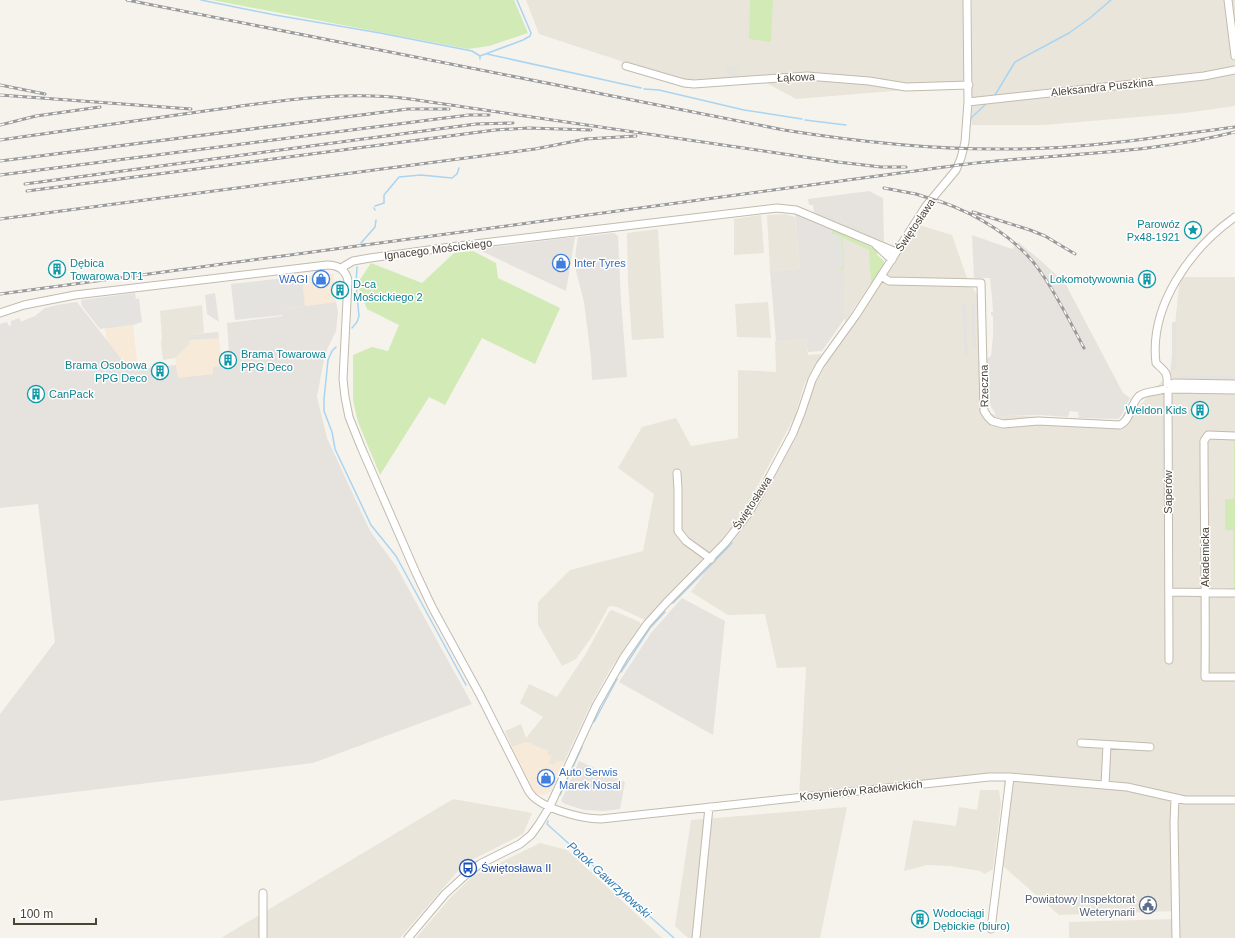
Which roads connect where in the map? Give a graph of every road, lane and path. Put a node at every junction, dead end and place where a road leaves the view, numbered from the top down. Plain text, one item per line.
1 (967, 0) edge
2 (1228, 0) edge
3 (1235, 56) edge
4 (626, 66) dead end
5 (1235, 70) edge
6 (968, 85) junction
7 (968, 102) junction
8 (1235, 217) edge
9 (874, 243) junction
10 (896, 252) junction
11 (892, 260) junction
12 (341, 268) junction
13 (881, 276) junction
14 (0, 313) edge
15 (1235, 384) edge
16 (1168, 388) junction
17 (1235, 390) edge
18 (1235, 436) edge
19 (677, 473) dead end
20 (711, 559) junction
21 (1169, 592) junction
22 (1205, 592) junction
23 (1235, 593) edge
24 (1169, 660) dead end
25 (1235, 677) edge
26 (1080, 743) dead end
27 (1107, 745) junction
28 (1150, 747) dead end
29 (1010, 777) junction
30 (1104, 785) junction
31 (1175, 798) junction
32 (1235, 800) edge
33 (550, 806) junction
34 (709, 807) junction
35 (263, 893) dead end
36 (991, 929) dead end
37 (263, 938) edge
38 (408, 938) edge
39 (696, 938) edge
40 (1176, 938) edge

1 - 6 street, Świętosława
2 - 3 street
4 - 6 street, Łąkowa
5 - 7 street, Aleksandra Puszkina
6 - 7 street, Świętosława
7 - 10 street, Świętosława
8 - 16 street, Saperów
9 - 10 street, Ignacego Mościckiego
9 - 11 street, Ignacego Mościckiego
9 - 12 street, Ignacego Mościckiego
10 - 11 street, Świętosława
11 - 13 street, Świętosława
12 - 14 street
12 - 33 street, Kosynierów Racławickich
13 - 16 street, Rzeczna
13 - 20 street, Świętosława
15 - 16 street
16 - 17 street
16 - 21 street, Saperów
18 - 22 street, Akademicka
19 - 20 street
20 - 33 street, Świętosława
21 - 22 street
21 - 24 street, Saperów
22 - 23 street
22 - 25 street, Akademicka
26 - 27 street
27 - 28 street
27 - 30 street
29 - 30 street, Kosynierów Racławickich
29 - 34 street, Kosynierów Racławickich
29 - 36 street
30 - 31 street, Kosynierów Racławickich
31 - 32 street, Kosynierów Racławickich
31 - 40 street
33 - 34 street, Kosynierów Racławickich
33 - 38 street, Świętosława
34 - 39 street
35 - 37 street

